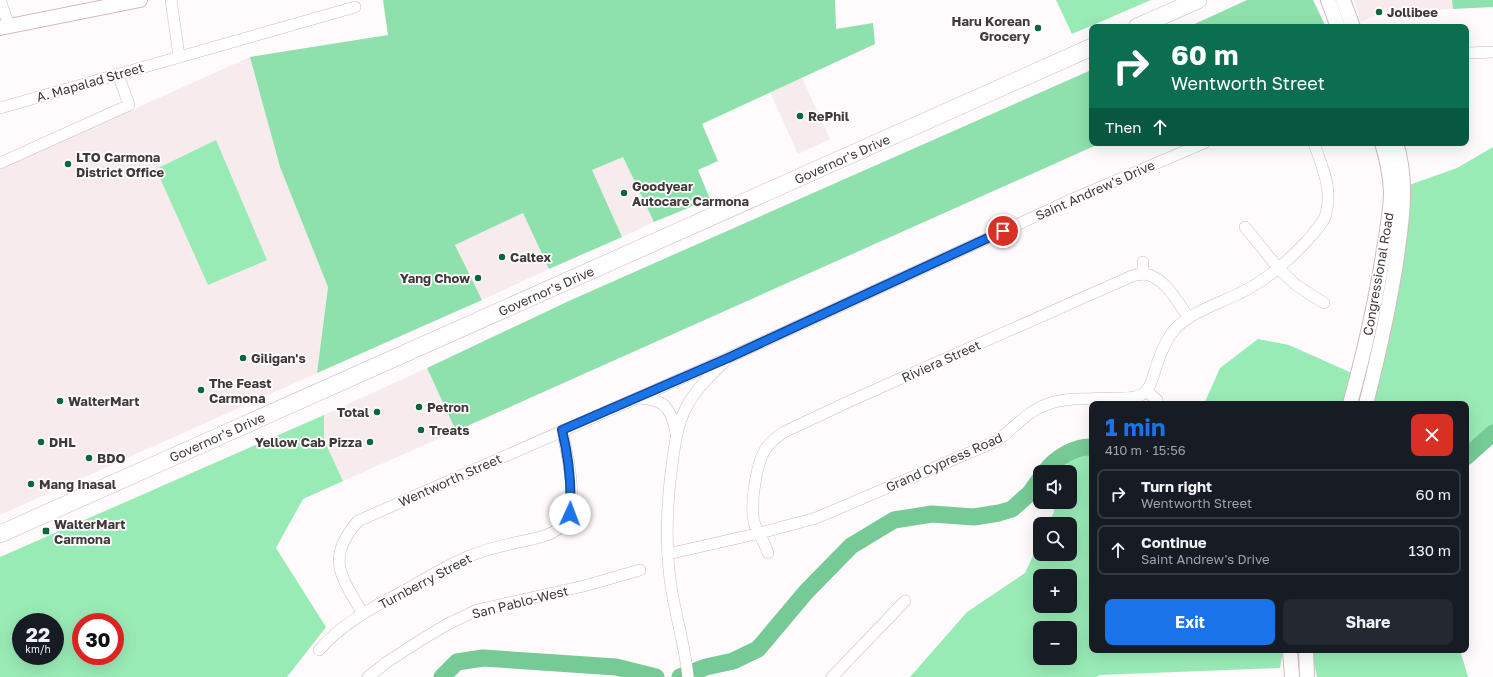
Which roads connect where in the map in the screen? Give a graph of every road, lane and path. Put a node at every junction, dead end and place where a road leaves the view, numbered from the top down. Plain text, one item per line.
1 (0, 0) edge
2 (140, 0) edge
3 (171, 0) edge
4 (1198, 0) edge
5 (1328, 0) edge
6 (1343, 0) edge
7 (356, 7) dead end
8 (1144, 24) edge
9 (1337, 24) edge
10 (1351, 24) edge
11 (4, 27) edge
12 (1089, 48) edge
13 (1493, 52) edge
14 (1469, 53) edge
15 (180, 56) junction
16 (118, 74) junction
17 (0, 108) edge
18 (1197, 146) edge
19 (1315, 146) edge
20 (1383, 146) edge
21 (1397, 146) edge
22 (0, 163) edge
23 (1245, 227) dead end
24 (1143, 262) dead end
25 (1279, 269) junction
26 (1143, 274) junction
27 (1324, 303) dead end
28 (1189, 318) junction
29 (728, 358) junction
30 (1146, 391) junction
31 (637, 398) junction
32 (1157, 400) dead end
33 (1351, 401) edge
34 (1367, 401) edge
35 (562, 430) junction
36 (676, 434) junction
37 (760, 533) junction
38 (0, 534) edge
39 (768, 553) dead end
40 (668, 554) junction
41 (640, 570) dead end
42 (905, 601) dead end
43 (363, 614) junction
44 (319, 650) dead end
45 (1290, 653) edge
46 (1306, 653) edge
47 (368, 677) edge
48 (688, 677) edge
49 (832, 677) edge
50 (1292, 677) edge
51 (1307, 677) edge

1 - 11 street
2 - 11 main road
3 - 15 street
4 - 8 highway
5 - 9 main road
6 - 10 main road
7 - 15 street, A. Mapalad Street
12 - 38 highway, Governor's Drive
13 - 14 street
15 - 16 street, A. Mapalad Street
16 - 17 street, A. Mapalad Street
16 - 22 street
18 - 29 street, Saint Andrew's Drive
19 - 25 street
20 - 33 main road, Congressional Road
21 - 34 main road, Congressional Road
23 - 25 street
24 - 26 street
25 - 27 street
25 - 28 street
26 - 28 street
26 - 37 street, Riviera Street
28 - 30 street
29 - 31 street, Wentworth Street
29 - 36 street, Saint Andrew's Drive
30 - 32 street
30 - 37 street, Grand Cypress Road
31 - 35 street, Wentworth Street
31 - 36 street
35 - 43 street, Turnberry Street
35 - 43 street, Wentworth Street
36 - 40 street, Saint Andrew's Drive
37 - 39 street, Riviera Street
37 - 40 street, Grand Cypress Road
40 - 48 street, Saint Andrew's Drive
41 - 47 street, San Pablo-West
42 - 49 street
43 - 44 street, Turnberry Street
45 - 50 main road
46 - 51 main road

